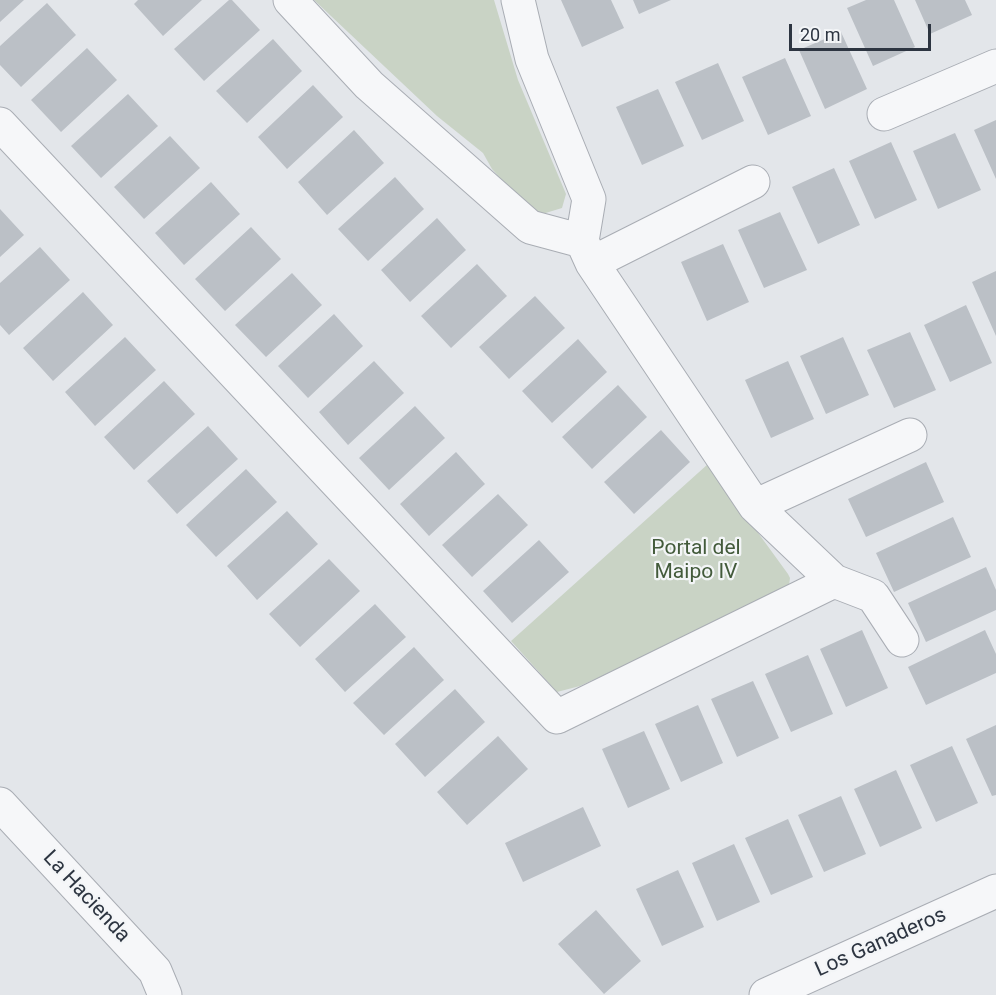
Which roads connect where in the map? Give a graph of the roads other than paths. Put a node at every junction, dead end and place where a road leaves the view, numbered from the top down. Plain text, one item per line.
1 (290, 0) edge
2 (518, 0) edge
3 (996, 66) edge
4 (885, 114) dead end
5 (0, 124) edge
6 (753, 182) dead end
7 (587, 252) junction
8 (910, 435) dead end
9 (754, 506) junction
10 (834, 581) junction
11 (902, 640) dead end
12 (0, 804) edge
13 (996, 891) edge
14 (165, 995) edge
15 (766, 995) edge

1 - 7 street
2 - 7 street
3 - 4 street
5 - 10 street
6 - 7 street
7 - 9 street
8 - 9 street
9 - 10 street
10 - 11 street
12 - 14 street, La Hacienda
13 - 15 street, Los Ganaderos

